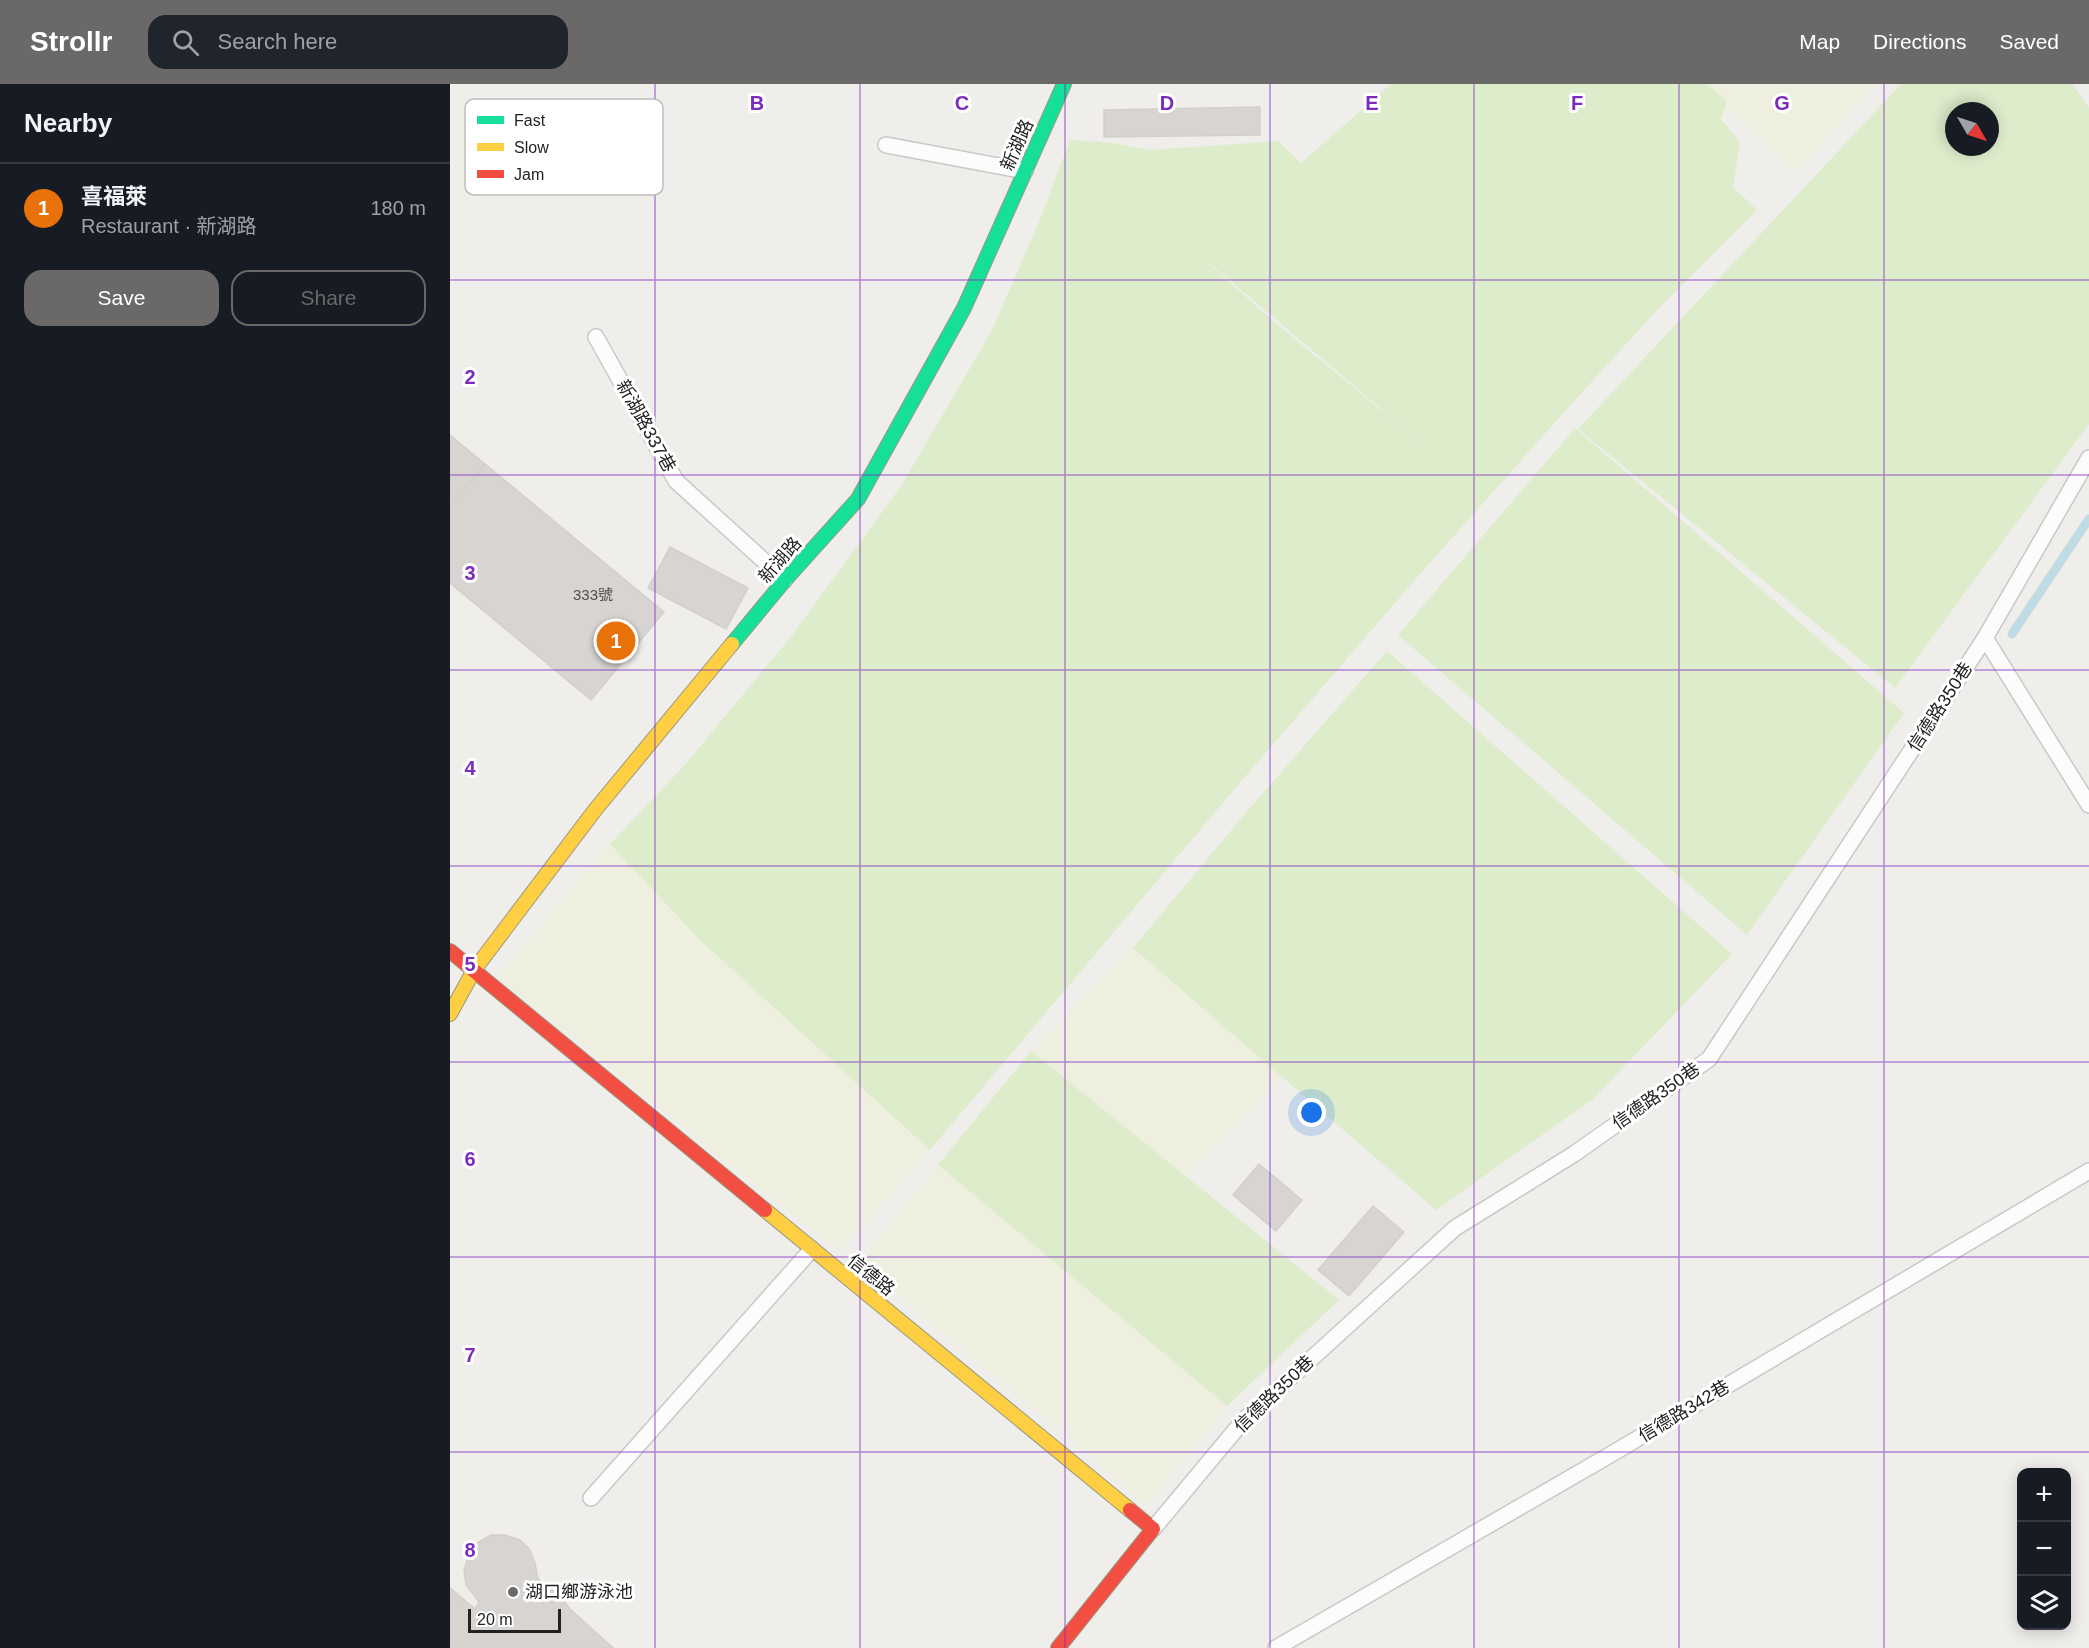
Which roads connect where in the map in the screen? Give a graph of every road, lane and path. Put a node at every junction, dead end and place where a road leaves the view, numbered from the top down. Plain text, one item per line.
1 (1064, 84) edge
2 (886, 145) dead end
3 (1025, 171) junction
4 (596, 337) dead end
5 (2089, 458) edge
6 (785, 580) junction
7 (1985, 638) junction
8 (2089, 805) edge
9 (450, 951) edge
10 (474, 970) junction
11 (450, 1014) edge
12 (2089, 1171) edge
13 (812, 1249) junction
14 (591, 1497) dead end
15 (1153, 1529) junction
16 (1058, 1648) edge
17 (1276, 1648) edge

1 - 3 street, 新湖路
2 - 3 lane
3 - 6 street, 新湖路
4 - 6 lane, 新湖路337巷
5 - 7 lane, 信德路350巷
6 - 10 street, 新湖路
7 - 8 lane
7 - 15 lane, 信德路350巷
9 - 10 street, 信德路
10 - 11 street, 新湖路
10 - 13 street, 信德路
12 - 17 lane, 信德路342巷
13 - 14 lane
13 - 15 street, 信德路
15 - 16 street

